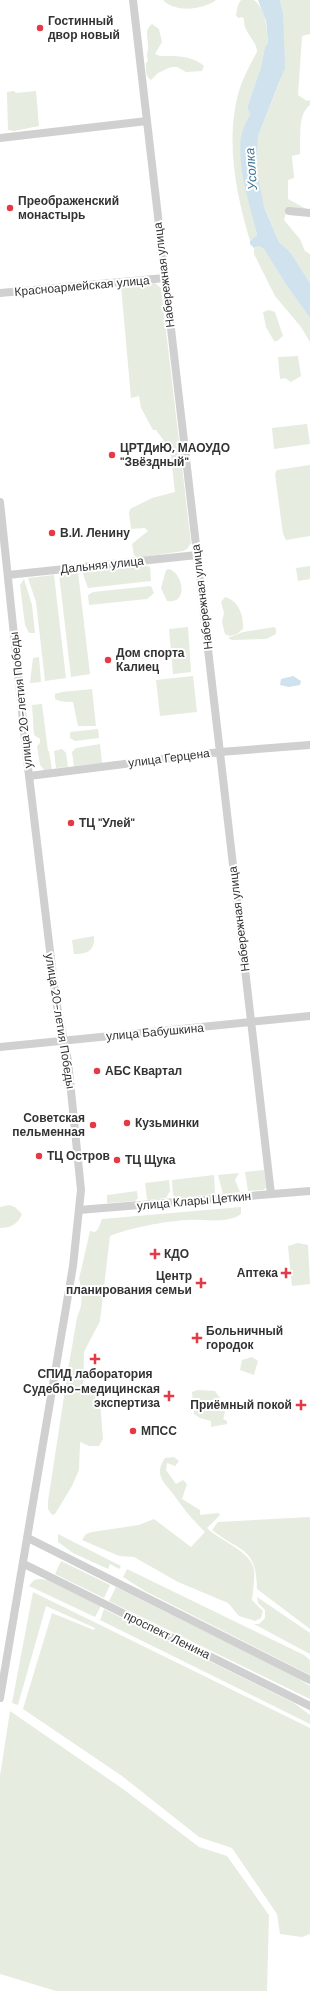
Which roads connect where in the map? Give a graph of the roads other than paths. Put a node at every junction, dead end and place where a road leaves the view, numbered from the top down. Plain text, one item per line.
1 (133, 0) edge
2 (147, 121) junction
3 (0, 138) edge
4 (289, 211) dead end
5 (310, 213) edge
6 (165, 278) junction
7 (0, 293) edge
8 (0, 502) edge
9 (197, 555) junction
10 (8, 574) junction
11 (310, 745) edge
12 (220, 752) junction
13 (29, 776) junction
14 (310, 1016) edge
15 (251, 1023) junction
16 (64, 1040) junction
17 (0, 1047) edge
18 (310, 1191) edge
19 (271, 1194) junction
20 (79, 1210) junction
21 (28, 1538) junction
22 (24, 1564) junction
23 (310, 1680) edge
24 (0, 1698) edge
25 (310, 1706) edge

1 - 2 street, Набережная улица
2 - 3 street
2 - 6 street, Набережная улица
4 - 5 street
6 - 7 street, Красноармейская улица
6 - 9 street, Набережная улица
8 - 10 street, улица 20-летия Победы
9 - 10 street, Дальняя улица
9 - 12 street, Набережная улица
10 - 13 street, улица 20-летия Победы
11 - 12 street, улица Герцена
12 - 13 street, улица Герцена
12 - 15 street, Набережная улица
13 - 16 street, улица 20-летия Победы
14 - 15 street, улица Бабушкина
15 - 16 street, улица Бабушкина
15 - 19 street, Набережная улица
16 - 17 street, улица Бабушкина
16 - 20 street, улица 20-летия Победы
18 - 19 street, улица Клары Цеткин
19 - 20 street, улица Клары Цеткин
20 - 21 street, улица 20-летия Победы
21 - 22 street, улица 20-летия Победы
21 - 23 street, проспект Ленина
22 - 24 street, улица 20-летия Победы
22 - 25 street, проспект Ленина

